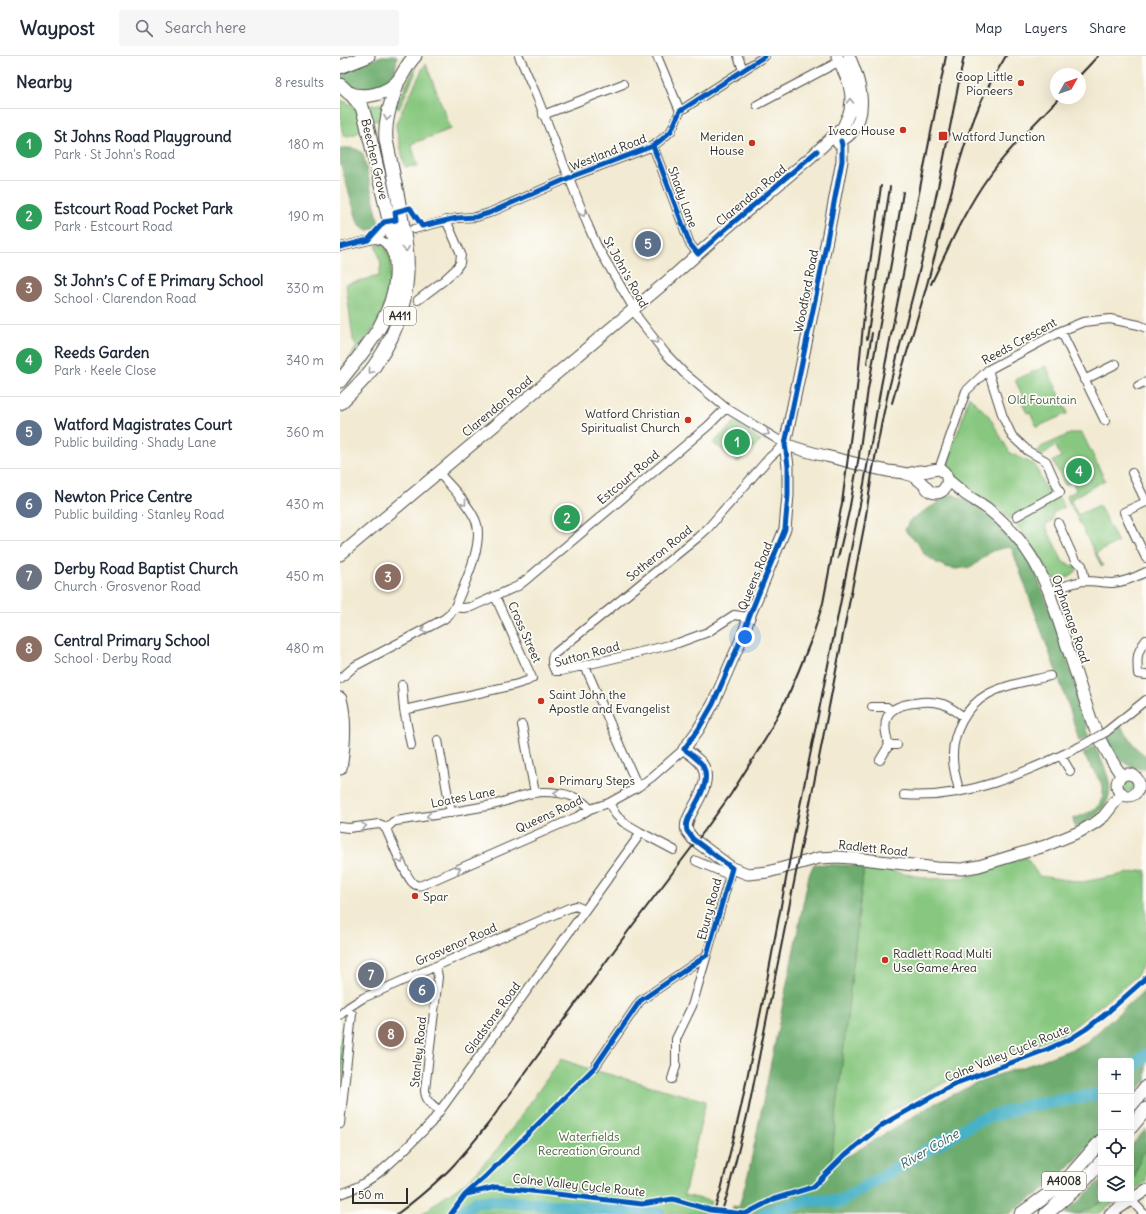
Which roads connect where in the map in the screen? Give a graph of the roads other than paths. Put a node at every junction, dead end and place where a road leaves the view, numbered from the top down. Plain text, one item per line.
1 (368, 56) edge
2 (402, 56) edge
3 (415, 56) edge
4 (519, 56) edge
5 (658, 56) edge
6 (738, 56) edge
7 (765, 56) edge
8 (842, 58) edge
9 (340, 66) edge
10 (743, 70) junction
11 (398, 80) junction
12 (623, 84) dead end
13 (344, 90) edge
14 (757, 105) dead end
15 (680, 111) junction
16 (543, 115) junction
17 (843, 127) junction
18 (841, 141) junction
19 (653, 146) junction
20 (830, 147) junction
21 (817, 152) junction
22 (842, 161) junction
23 (569, 178) junction
24 (446, 220) junction
25 (389, 221) junction
26 (414, 228) dead end
27 (374, 239) junction
28 (340, 247) edge
29 (698, 254) junction
30 (396, 278) junction
31 (418, 300) dead end
32 (634, 309) junction
33 (1108, 310) dead end
34 (1110, 318) junction
35 (1146, 328) edge
36 (1061, 331) junction
37 (1116, 364) dead end
38 (988, 370) junction
39 (1084, 380) junction
40 (340, 381) edge
41 (1146, 382) edge
42 (1138, 386) dead end
43 (340, 403) edge
44 (726, 408) junction
45 (1105, 421) dead end
46 (785, 444) junction
47 (933, 470) junction
48 (439, 473) junction
49 (1132, 473) dead end
50 (907, 474) junction
51 (924, 484) junction
52 (946, 485) junction
53 (1146, 502) edge
54 (1017, 516) dead end
55 (1058, 523) dead end
56 (340, 555) edge
57 (1146, 558) edge
58 (1146, 572) edge
59 (1085, 581) junction
60 (1049, 592) junction
61 (495, 596) junction
62 (455, 607) junction
63 (749, 617) junction
64 (1146, 640) edge
65 (585, 666) junction
66 (561, 671) joint
67 (1142, 674) edge
68 (1050, 676) dead end
69 (340, 679) edge
70 (402, 685) dead end
71 (340, 699) edge
72 (1146, 700) edge
73 (872, 707) dead end
74 (404, 710) junction
75 (891, 711) junction
76 (964, 717) junction
77 (522, 725) dead end
78 (438, 740) dead end
79 (411, 745) dead end
80 (684, 749) junction
81 (1061, 756) junction
82 (880, 760) dead end
83 (340, 768) edge
84 (1070, 771) dead end
85 (1122, 776) junction
86 (1142, 779) edge
87 (638, 787) junction
88 (959, 791) junction
89 (535, 793) junction
90 (1122, 793) junction
91 (904, 795) dead end
92 (609, 803) junction
93 (590, 809) junction
94 (451, 813) junction
95 (340, 827) edge
96 (386, 829) junction
97 (640, 832) junction
98 (674, 850) dead end
99 (696, 861) dead end
100 (730, 871) junction
101 (585, 910) junction
102 (707, 956) junction
103 (436, 966) junction
104 (352, 1014) dead end
105 (340, 1015) edge
106 (595, 1067) dead end
107 (672, 1079) dead end
108 (1146, 1088) edge
109 (1134, 1102) edge
110 (1146, 1109) edge
111 (440, 1111) junction
112 (1134, 1123) edge
113 (340, 1124) edge
114 (1098, 1144) edge
115 (1098, 1165) edge
116 (1146, 1190) edge
117 (340, 1194) edge
118 (1134, 1198) edge
119 (1128, 1202) edge
120 (1133, 1202) edge
121 (1020, 1214) edge
122 (1046, 1214) edge
123 (1110, 1214) edge
124 (1144, 1214) edge

1 - 9 main road
2 - 11 main road, A411
3 - 11 main road
4 - 16 street, St John's Road
5 - 15 street
6 - 10 street
7 - 10 street
8 - 14 street
17 -> 8 street
8 - 18 street
10 - 15 street
11 - 13 main road, A411
11 -> 43 main road, Beechen Grove / A411
12 - 16 street
13 - 25 main road, Beechen Grove / A411
15 - 19 street, Westland Road
16 - 23 street, St John's Road
17 - 18 street, Woodford Road
17 - 21 street, Clarendon Road
18 - 20 street
18 - 22 street, Woodford Road
19 - 23 street, Westland Road
19 - 29 street, Shady Lane
20 - 21 street
20 - 22 street
21 - 29 street, Clarendon Road
22 - 46 street, Woodford Road
23 - 24 street, Westland Road
23 -> 32 street, St John's Road
24 - 26 street, Westland Road
24 - 31 street
25 - 27 street
25 - 30 main road, Beechen Grove / A411
27 - 28 street
27 - 30 street
29 - 32 street, Clarendon Road
30 - 40 main road, Beechen Grove / A411
32 -> 44 street, St John's Road
32 - 48 street, Clarendon Road
33 - 34 street
34 - 35 street, Reeds Crescent
34 - 36 street, Reeds Crescent
36 - 38 street, Reeds Crescent
36 - 39 street
37 - 39 street
38 - 47 street, Reeds Crescent
38 - 54 street
39 - 45 street
41 - 42 street
44 -> 46 street, St John's Road
44 - 61 street, Estcourt Road
46 - 50 street
46 - 63 street, Queens Road
46 - 66 street, Sotheron Road
47 - 50 street
47 - 51 street
47 - 52 street, Orphanage Road
48 - 56 street, Clarendon Road
48 -> 62 street
49 - 53 street
50 - 51 street
51 - 52 street
52 - 60 street, Orphanage Road
53 - 57 street
55 - 59 street
58 - 59 street
59 - 60 street
60 - 85 street, Orphanage Road
61 - 62 street, Estcourt Road
61 - 74 street, Cross Street
62 -> 69 street
63 - 65 street, Sutton Road
63 - 80 street, Queens Road
64 - 67 street
65 - 66 street, Sutton Road
65 - 87 street
68 - 76 street
70 - 74 street
71 - 83 main road
72 - 81 street, bridge
73 - 75 street
74 - 79 street
75 - 76 street
75 - 82 street
76 - 88 street
77 - 89 street
78 - 94 street
80 - 87 street, Queens Road
80 - 100 street, Radlett Road
81 - 84 street
81 - 88 street
85 - 86 street
85 - 90 street
86 - 90 street
87 - 92 street, Queens Road
88 - 91 street
93 -> 89 street, Loates Lane
89 - 94 street, Loates Lane
90 - 100 street, Radlett Road
92 - 93 street, Queens Road
92 - 97 street
96 -> 93 street, Queens Road
94 -> 96 street, Loates Lane
95 -> 96 street
97 - 98 street
97 - 101 street, Gladstone Road
99 - 100 street
100 - 102 street, Ebury Road
101 - 103 street, Grosvenor Road
101 - 111 street, Gladstone Road
102 - 106 street
102 - 107 street, Ebury Road
103 - 105 street, Grosvenor Road
103 - 111 street, Stanley Road
104 - 113 street
108 - 109 main road
110 - 112 main road
111 - 117 street, Gladstone Road
114 - 121 main road, A4008
115 - 122 main road, A4008
116 - 118 street
119 - 123 street
120 - 124 street

